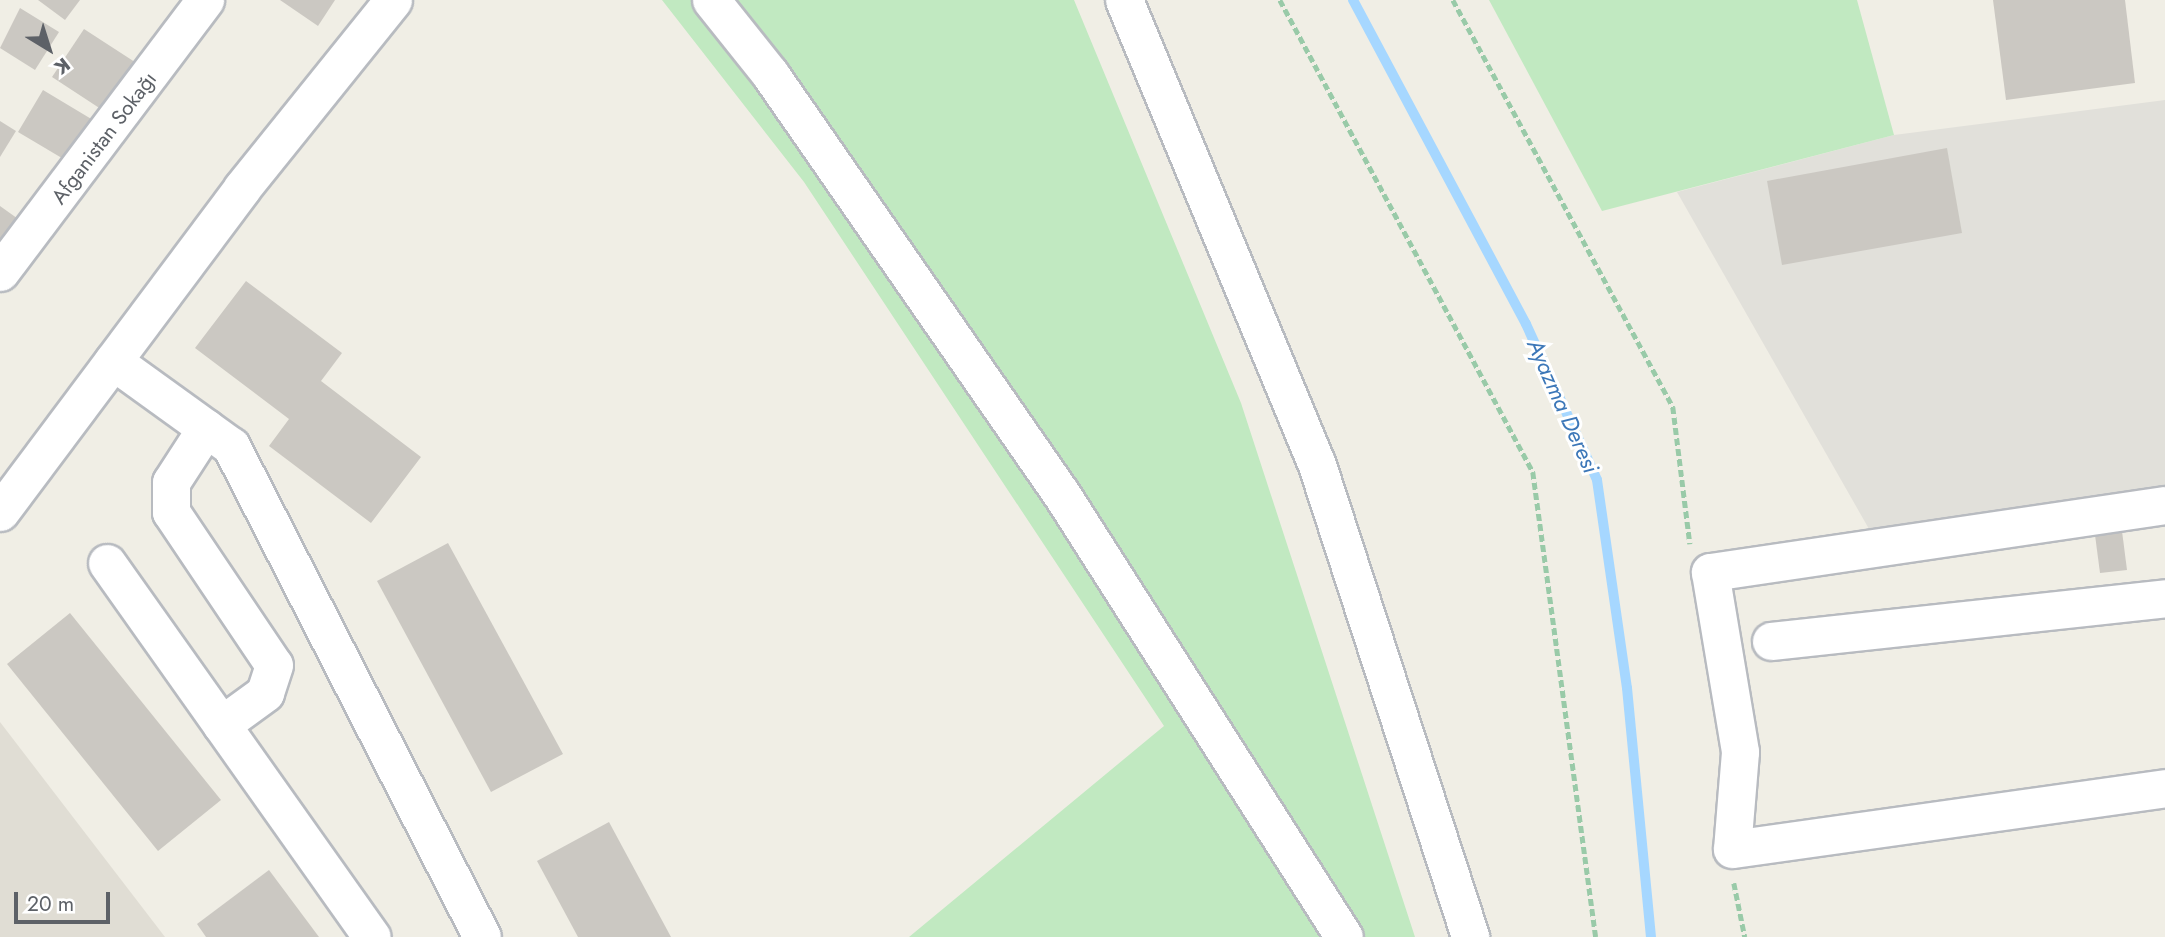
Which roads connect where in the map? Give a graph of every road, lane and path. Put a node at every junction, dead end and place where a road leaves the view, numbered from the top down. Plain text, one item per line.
1 (205, 0) edge
2 (393, 0) edge
3 (711, 0) edge
4 (1124, 0) edge
5 (1280, 0) edge
6 (1452, 0) edge
7 (0, 272) edge
8 (113, 360) junction
9 (206, 428) junction
10 (2165, 505) edge
11 (0, 512) edge
12 (1690, 549) dead end
13 (107, 563) dead end
14 (2165, 598) edge
15 (1771, 641) dead end
16 (221, 724) junction
17 (2165, 788) edge
18 (1732, 871) dead end
19 (372, 937) edge
20 (482, 937) edge
21 (1344, 937) edge
22 (1470, 937) edge
23 (1596, 937) edge
24 (1745, 937) edge

1 - 7 street, Afganistan Sokağı
2 - 8 street
3 - 21 street
4 - 22 street
5 - 23 path
6 - 12 path
8 - 9 street
8 - 11 street
9 - 16 street
9 - 20 street
10 - 17 street
13 - 16 street
14 - 15 street
16 - 19 street
18 - 24 path

